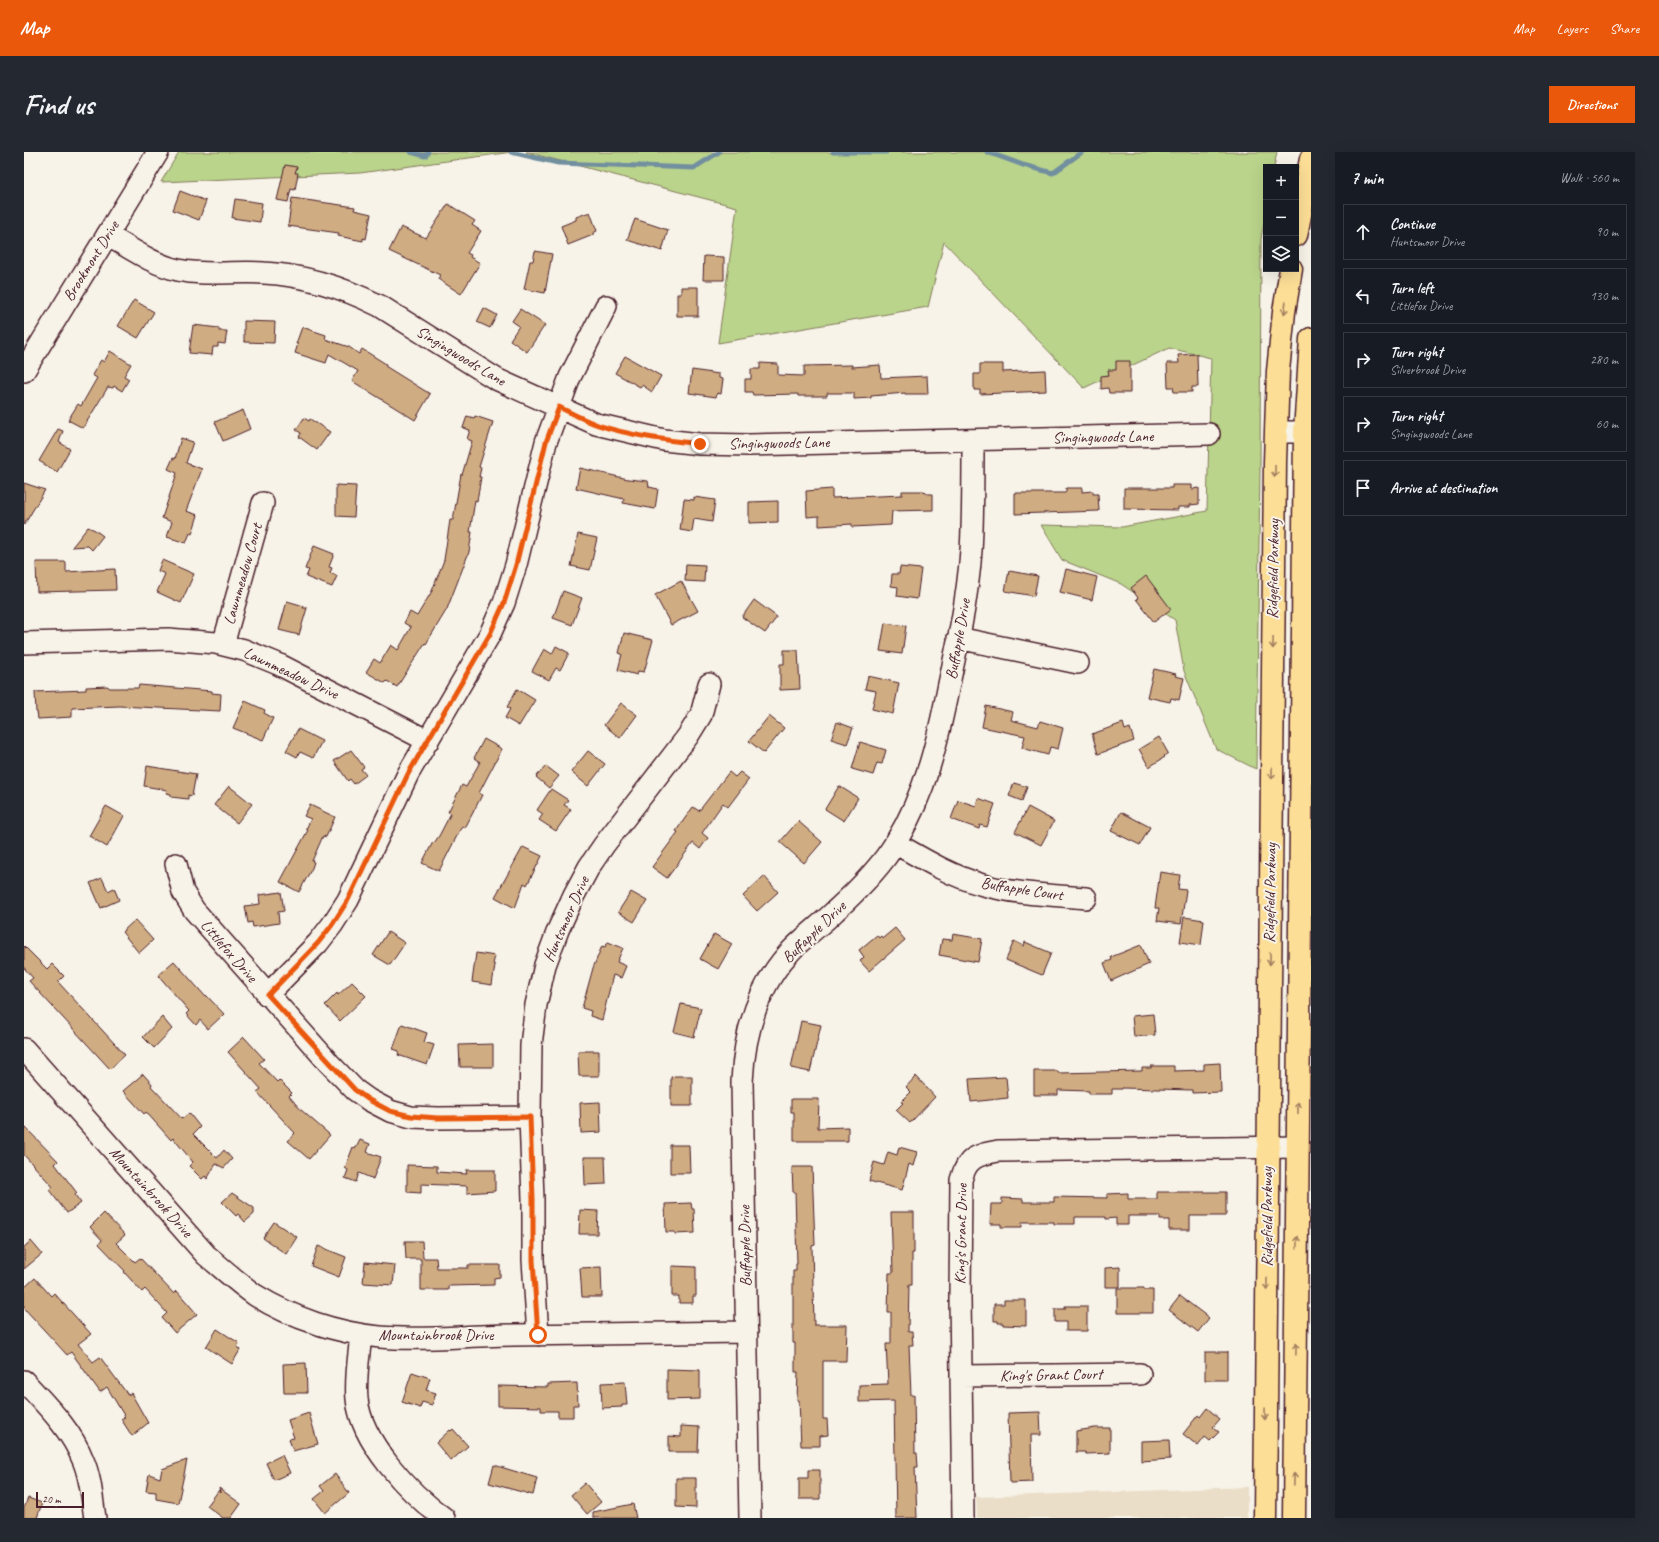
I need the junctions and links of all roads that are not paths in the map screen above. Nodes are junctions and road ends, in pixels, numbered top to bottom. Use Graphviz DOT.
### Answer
graph roads {
  1 [pos="158,152"];
  2 [pos="1311,160"];
  3 [pos="1299,220"];
  4 [pos="107,235"];
  5 [pos="1291,272"];
  6 [pos="606,306"];
  7 [pos="1311,339"];
  8 [pos="24,371"];
  9 [pos="559,407"];
  10 [pos="1276,432"];
  11 [pos="1308,432"];
  12 [pos="1209,434"];
  13 [pos="973,440"];
  14 [pos="263,503"];
  15 [pos="958,638"];
  16 [pos="24,643"];
  17 [pos="223,645"];
  18 [pos="1078,663"];
  19 [pos="708,684"];
  20 [pos="428,741"];
  21 [pos="895,843"];
  22 [pos="176,864"];
  23 [pos="1086,898"];
  24 [pos="268,995"];
  25 [pos="24,1049"];
  26 [pos="530,1117"];
  27 [pos="1268,1147"];
  28 [pos="1297,1147"];
  29 [pos="747,1332"];
  30 [pos="361,1335"];
  31 [pos="538,1335"];
  32 [pos="1140,1374"];
  33 [pos="961,1376"];
  34 [pos="24,1381"];
  35 [pos="95,1518"];
  36 [pos="444,1518"];
  37 [pos="750,1518"];
  38 [pos="963,1518"];
  39 [pos="1265,1518"];
  40 [pos="1294,1518"];
  1 -- 4 [label="street, Brookmont Drive"];
  2 -- 3 [label="main road"];
  4 -- 8 [label="street, Brookmont Drive"];
  4 -- 9 [label="street, Singingwoods Lane"];
  5 -- 10 [label="main road, Ridgefield Parkway, one-way"];
  6 -- 9 [label="street"];
  7 -- 11 [label="main road, Ridgefield Parkway"];
  9 -- 13 [label="street, Singingwoods Lane"];
  9 -- 20 [label="street"];
  10 -- 11 [label="street"];
  10 -- 27 [label="main road, Ridgefield Parkway, one-way"];
  28 -- 11 [label="main road, Ridgefield Parkway, one-way"];
  12 -- 13 [label="street, Singingwoods Lane"];
  13 -- 15 [label="street, Buffapple Drive"];
  14 -- 17 [label="street, Lawnmeadow Court"];
  15 -- 18 [label="street"];
  15 -- 21 [label="street, Buffapple Drive"];
  16 -- 17 [label="street, Lawnmeadow Drive"];
  17 -- 20 [label="street, Lawnmeadow Drive"];
  19 -- 26 [label="street, Huntsmoor Drive"];
  20 -- 24 [label="street"];
  21 -- 23 [label="street, Buffapple Court"];
  21 -- 29 [label="street, Buffapple Drive"];
  22 -- 24 [label="street, Littlefox Drive"];
  24 -- 26 [label="street, Littlefox Drive"];
  25 -- 30 [label="street, Mountainbrook Drive"];
  26 -- 31 [label="street, Huntsmoor Drive"];
  27 -- 28 [label="street, King's Grant Drive"];
  27 -- 33 [label="street, King's Grant Drive"];
  27 -- 39 [label="main road, Ridgefield Parkway, one-way"];
  40 -- 28 [label="main road, Ridgefield Parkway, one-way"];
  29 -- 31 [label="street, Mountainbrook Drive"];
  29 -- 37 [label="street, Buffapple Drive"];
  30 -- 31 [label="street, Mountainbrook Drive"];
  30 -- 36 [label="street"];
  32 -- 33 [label="street, King's Grant Court"];
  33 -- 38 [label="street, King's Grant Drive"];
  34 -- 35 [label="street"];
}
